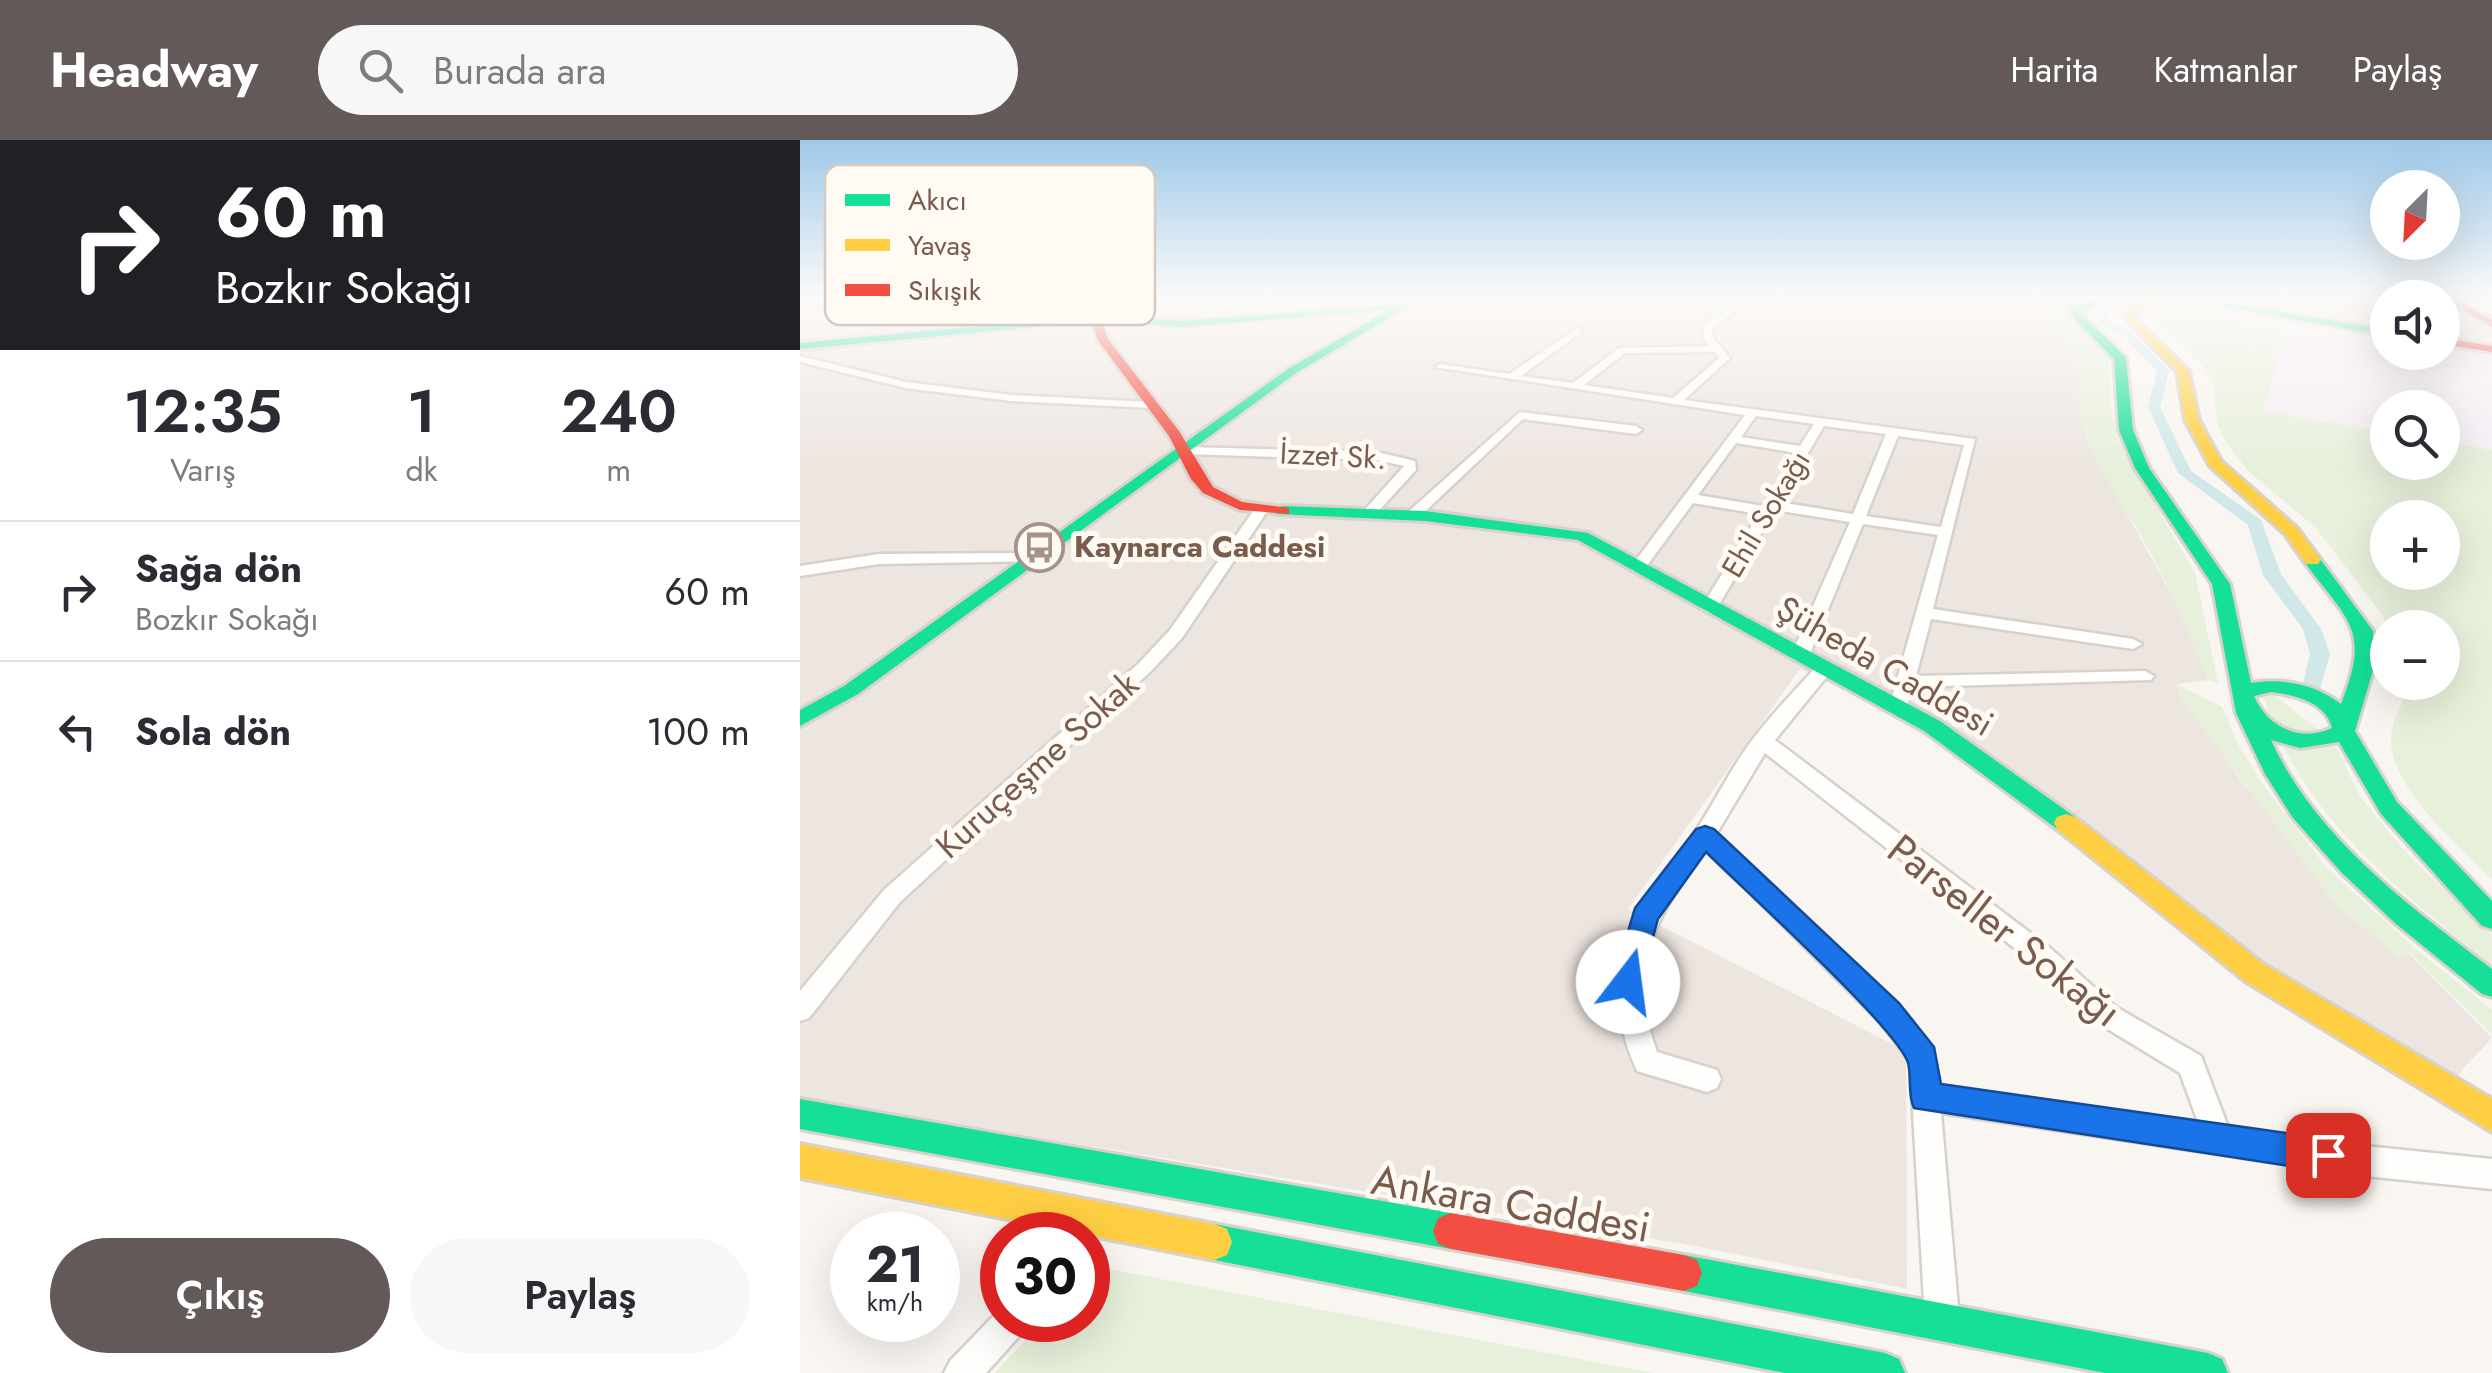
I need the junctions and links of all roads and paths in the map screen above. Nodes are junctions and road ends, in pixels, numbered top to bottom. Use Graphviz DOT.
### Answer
graph roads {
  1 [pos="1113,355"];
  2 [pos="1320,355"];
  3 [pos="1544,355"];
  4 [pos="1617,355"];
  5 [pos="1722,355"];
  6 [pos="2117,355"];
  7 [pos="2167,355"];
  8 [pos="800,359"];
  9 [pos="1440,367"];
  10 [pos="1512,377"];
  11 [pos="1575,387"];
  12 [pos="1675,402"];
  13 [pos="1158,410"];
  14 [pos="1753,412"];
  15 [pos="1232,418"];
  16 [pos="1822,420"];
  17 [pos="1636,430"];
  18 [pos="1894,430"];
  19 [pos="1733,440"];
  20 [pos="1804,450"];
  21 [pos="1186,451"];
  22 [pos="1689,498"];
  23 [pos="1769,508"];
  24 [pos="1262,510"];
  25 [pos="1368,514"];
  26 [pos="1412,516"];
  27 [pos="1858,519"];
  28 [pos="1947,532"];
  29 [pos="1034,558"];
  30 [pos="1638,568"];
  31 [pos="800,571"];
  32 [pos="1709,608"];
  33 [pos="1924,613"];
  34 [pos="2134,644"];
  35 [pos="1800,656"];
  36 [pos="1824,669"];
  37 [pos="2144,676"];
  38 [pos="1906,682"];
  39 [pos="2245,704"];
  40 [pos="1898,708"];
  41 [pos="800,719"];
  42 [pos="2344,728"];
  43 [pos="1762,740"];
  44 [pos="1705,835"];
  45 [pos="2492,918"];
  46 [pos="2492,986"];
  47 [pos="800,1010"];
  48 [pos="1707,1078"];
  49 [pos="1925,1097"];
  50 [pos="800,1114"];
  51 [pos="2492,1117"];
  52 [pos="2218,1138"];
  53 [pos="800,1161"];
  54 [pos="2492,1174"];
  55 [pos="1026,1212"];
  56 [pos="1110,1230"];
  57 [pos="1942,1320"];
  58 [pos="991,1342"];
  59 [pos="962,1373"];
  60 [pos="1885,1373"];
  61 [pos="2208,1373"];
  1 -- 13 [label="street, Şüheda Caddesi"];
  2 -- 15 [label="street"];
  3 -- 10 [label="street"];
  4 -- 11 [label="street"];
  5 -- 12 [label="street"];
  6 -- 39 [label="street"];
  7 -- 42 [label="street"];
  8 -- 13 [label="street"];
  9 -- 10 [label="street"];
  10 -- 11 [label="street"];
  11 -- 12 [label="street"];
  12 -- 14 [label="street"];
  13 -- 15 [label="street"];
  13 -- 21 [label="street, Şüheda Caddesi"];
  14 -- 16 [label="street"];
  14 -- 19 [label="street"];
  15 -- 21 [label="street"];
  16 -- 18 [label="street"];
  16 -- 20 [label="street, Ehil Sokağı"];
  17 -- 26 [label="street"];
  18 -- 27 [label="street"];
  18 -- 28 [label="street"];
  19 -- 20 [label="street"];
  19 -- 22 [label="street"];
  20 -- 23 [label="street, Ehil Sokağı"];
  21 -- 24 [label="street, Şüheda Caddesi"];
  21 -- 25 [label="street, İzzet Sk."];
  21 -- 29 [label="street"];
  22 -- 23 [label="street"];
  22 -- 30 [label="street"];
  23 -- 27 [label="street"];
  23 -- 32 [label="street, Ehil Sokağı"];
  24 -- 25 [label="street, Şüheda Caddesi"];
  24 -- 47 [label="street, Kuruçeşme Sokak"];
  25 -- 26 [label="street, Şüheda Caddesi"];
  26 -- 30 [label="street, Şüheda Caddesi"];
  27 -- 28 [label="street"];
  27 -- 35 [label="street"];
  28 -- 33 [label="street"];
  29 -- 31 [label="street"];
  29 -- 41 [label="street"];
  30 -- 32 [label="street, Şüheda Caddesi"];
  32 -- 35 [label="street, Şüheda Caddesi"];
  33 -- 34 [label="street"];
  33 -- 38 [label="street"];
  35 -- 36 [label="street, Şüheda Caddesi"];
  36 -- 40 [label="street, Şüheda Caddesi"];
  36 -- 43 [label="street"];
  37 -- 38 [label="street"];
  38 -- 40 [label="street"];
  39 -- 42 [label="street"];
  39 -- 42 [label="street"];
  39 -- 46 [label="street"];
  40 -- 51 [label="street, Şüheda Caddesi"];
  42 -- 45 [label="street"];
  43 -- 44 [label="street"];
  43 -- 52 [label="street, Parseller Sokağı"];
  44 -- 48 [label="street"];
  44 -- 49 [label="street"];
  49 -- 52 [label="street"];
  49 -- 57 [label="street"];
  50 -- 57 [label="street, Ankara Caddesi"];
  52 -- 54 [label="street"];
  53 -- 55 [label="street"];
  56 -- 60 [label="street"];
  57 -- 61 [label="street, Ankara Caddesi"];
  58 -- 59 [label="street"];
}
